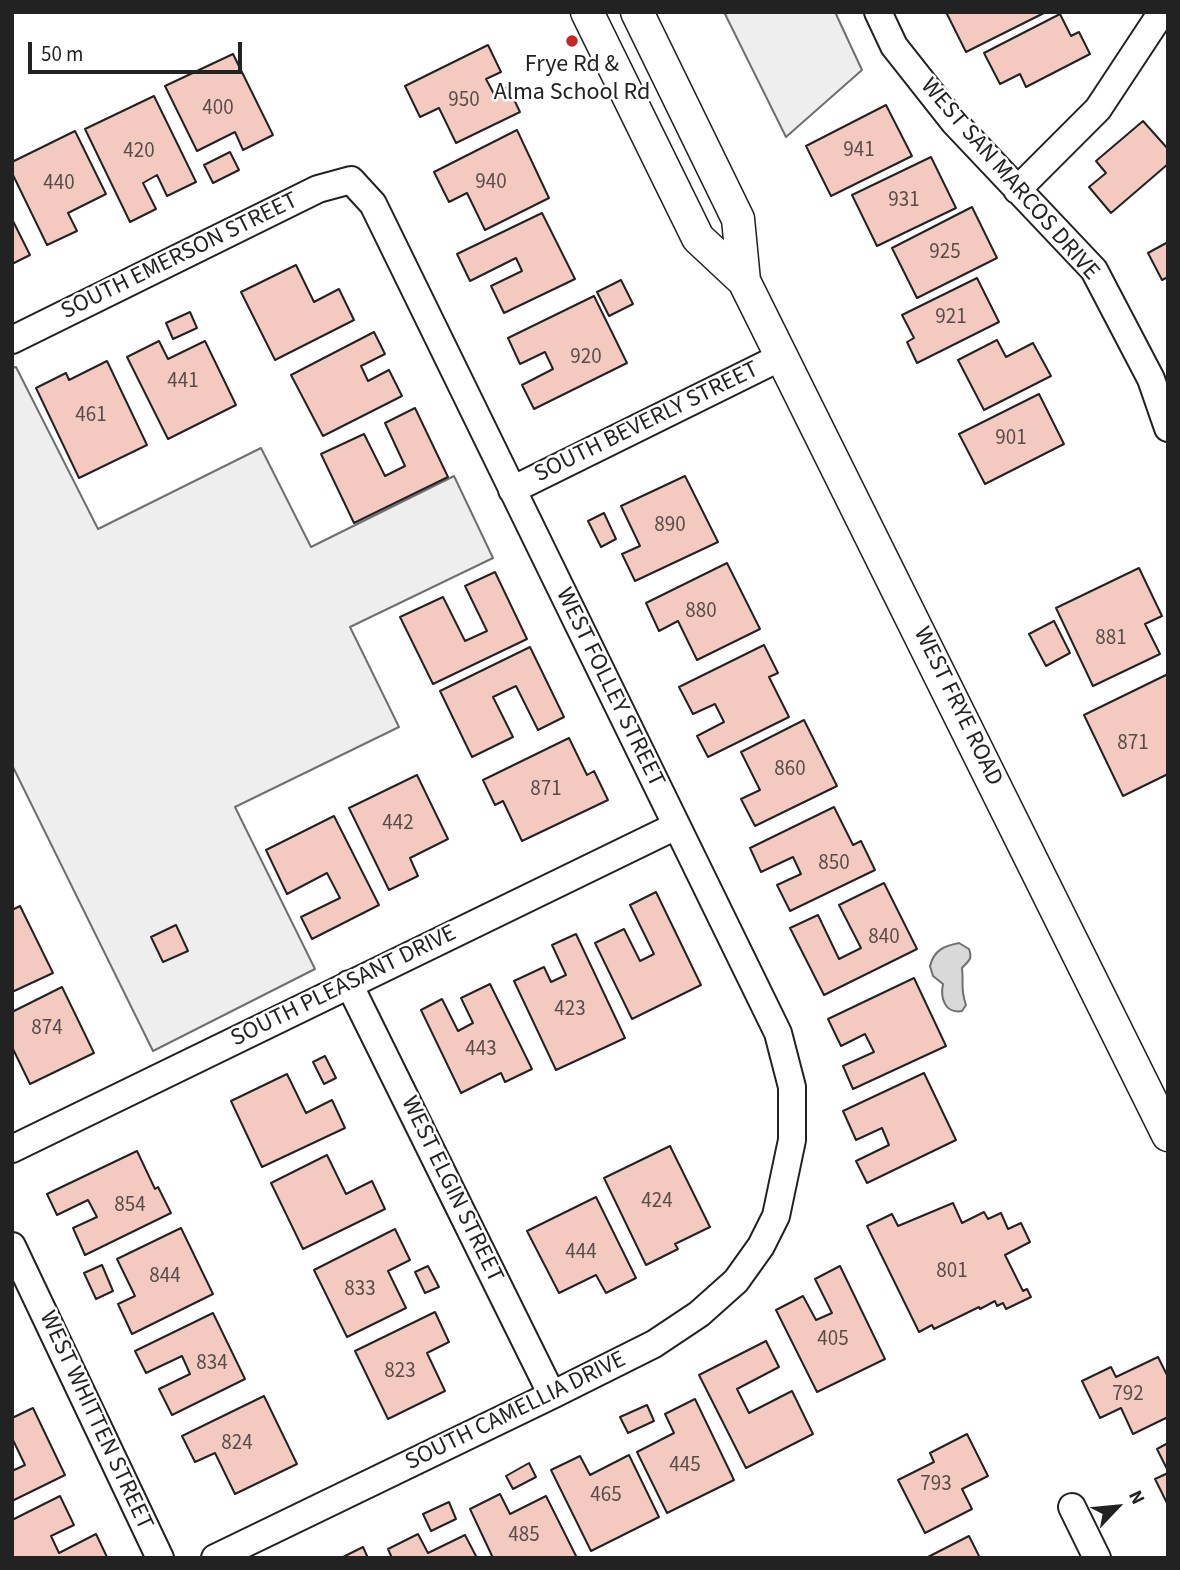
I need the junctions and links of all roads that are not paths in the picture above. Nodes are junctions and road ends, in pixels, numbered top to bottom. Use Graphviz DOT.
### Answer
graph roads {
  1 [pos="587,12"];
  2 [pos="637,12"];
  3 [pos="878,12"];
  4 [pos="1162,12"];
  5 [pos="351,180"];
  6 [pos="1017,190"];
  7 [pos="744,281"];
  8 [pos="12,340"];
  9 [pos="783,356"];
  10 [pos="1168,428"];
  11 [pos="512,490"];
  12 [pos="676,826"];
  13 [pos="349,984"];
  14 [pos="1168,1135"];
  15 [pos="12,1149"];
  16 [pos="776,1216"];
  17 [pos="12,1246"];
  18 [pos="552,1395"];
  19 [pos="1072,1507"];
  20 [pos="160,1558"];
  21 [pos="215,1558"];
  22 [pos="1097,1558"];
  1 -- 7 [label="street, WEST FRYE ROAD"];
  2 -- 7 [label="street, WEST FRYE ROAD"];
  3 -- 6 [label="street, WEST SAN MARCOS DRIVE"];
  4 -- 6 [label="street"];
  5 -- 8 [label="street, SOUTH EMERSON STREET"];
  5 -- 11 [label="street, WEST FOLLEY STREET"];
  6 -- 10 [label="street, WEST SAN MARCOS DRIVE"];
  7 -- 9 [label="street, WEST FRYE ROAD"];
  9 -- 11 [label="street, SOUTH BEVERLY STREET"];
  9 -- 14 [label="street, WEST FRYE ROAD"];
  11 -- 12 [label="street, WEST FOLLEY STREET"];
  12 -- 13 [label="street, SOUTH PLEASANT DRIVE"];
  12 -- 16 [label="street, WEST FOLLEY STREET"];
  13 -- 15 [label="street, SOUTH PLEASANT DRIVE"];
  13 -- 18 [label="street, WEST ELGIN STREET"];
  16 -- 18 [label="street, SOUTH CAMELLIA DRIVE"];
  17 -- 20 [label="street, WEST WHITTEN STREET"];
  18 -- 21 [label="street, SOUTH CAMELLIA DRIVE"];
  19 -- 22 [label="street"];
}
